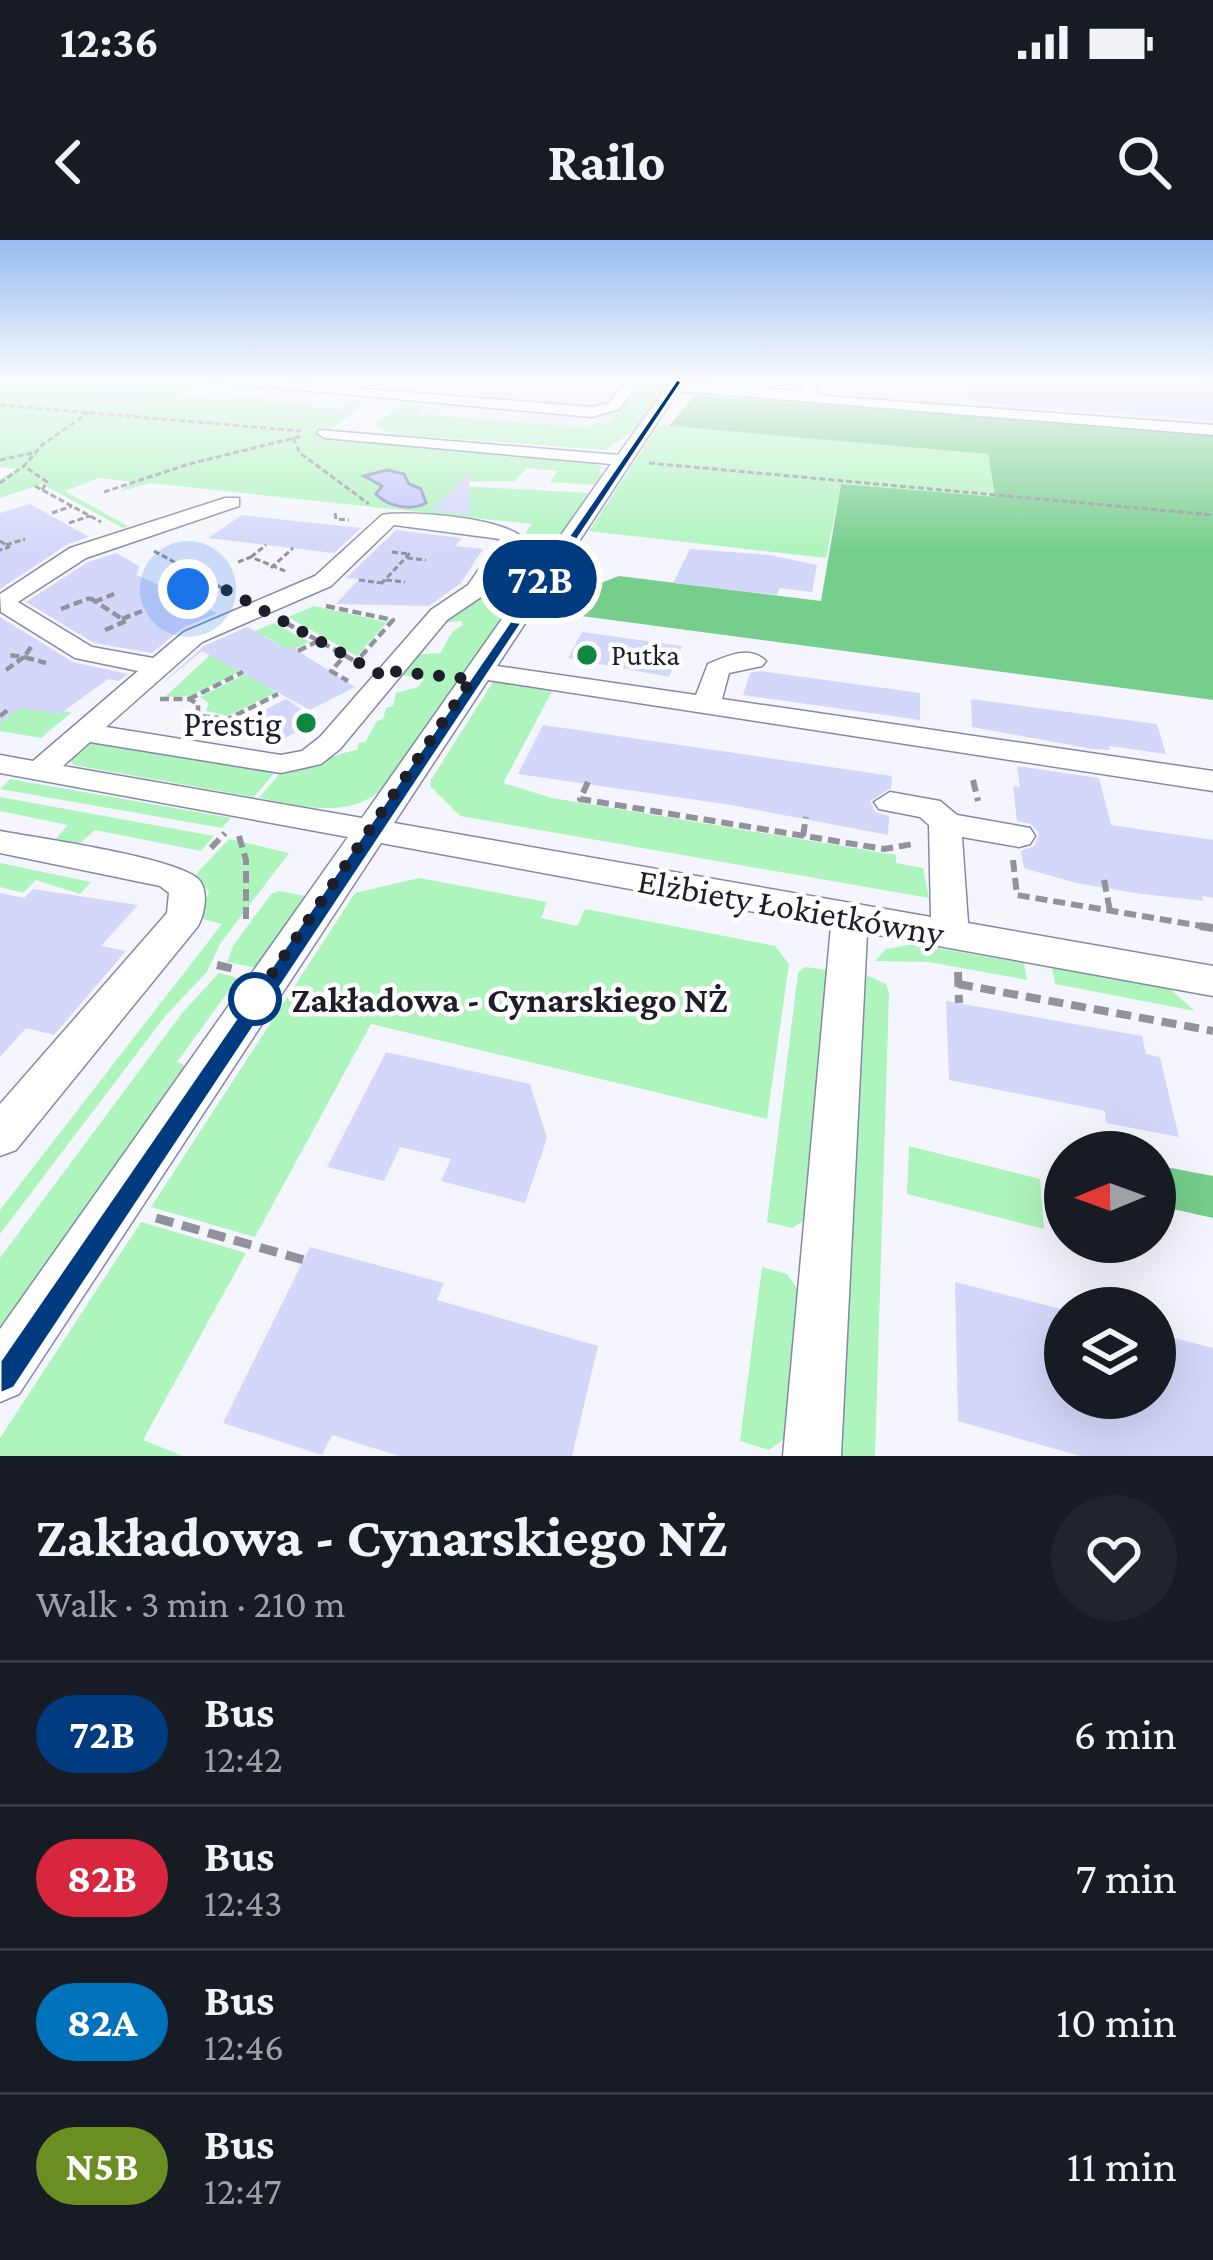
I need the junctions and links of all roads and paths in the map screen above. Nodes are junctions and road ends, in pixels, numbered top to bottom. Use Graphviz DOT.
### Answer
graph roads {
  1 [pos="293,438"];
  2 [pos="53,439"];
  3 [pos="290,439"];
  4 [pos="484,439"];
  5 [pos="636,439"];
  6 [pos="34,453"];
  7 [pos="621,460"];
  8 [pos="0,461"];
  9 [pos="24,466"];
  10 [pos="0,483"];
  11 [pos="104,492"];
  12 [pos="232,502"];
  13 [pos="72,506"];
  14 [pos="52,513"];
  15 [pos="1213,515"];
  16 [pos="90,516"];
  17 [pos="359,516"];
  18 [pos="69,523"];
  19 [pos="127,536"];
  20 [pos="25,539"];
  21 [pos="266,545"];
  22 [pos="5,546"];
  23 [pos="293,548"];
  24 [pos="251,557"];
  25 [pos="425,560"];
  26 [pos="271,568"];
  27 [pos="187,569"];
  28 [pos="166,577"];
  29 [pos="208,580"];
  30 [pos="405,582"];
  31 [pos="188,589"];
  32 [pos="114,594"];
  33 [pos="4,602"];
  34 [pos="313,603"];
  35 [pos="373,608"];
  36 [pos="261,609"];
  37 [pos="142,611"];
  38 [pos="296,611"];
  39 [pos="366,615"];
  40 [pos="318,641"];
  41 [pos="298,651"];
  42 [pos="9,655"];
  43 [pos="344,658"];
  44 [pos="753,661"];
  45 [pos="356,662"];
  46 [pos="326,667"];
  47 [pos="6,670"];
  48 [pos="477,671"];
  49 [pos="244,672"];
  50 [pos="165,676"];
  51 [pos="385,677"];
  52 [pos="354,684"];
  53 [pos="126,694"];
  54 [pos="278,694"];
  55 [pos="158,699"];
  56 [pos="189,699"];
  57 [pos="257,705"];
  58 [pos="706,706"];
  59 [pos="9,709"];
  60 [pos="265,710"];
  61 [pos="0,716"];
  62 [pos="224,721"];
  63 [pos="82,732"];
  64 [pos="194,750"];
  65 [pos="0,764"];
  66 [pos="39,771"];
  67 [pos="1213,781"];
  68 [pos="588,782"];
  69 [pos="890,802"];
  70 [pos="806,817"];
  71 [pos="370,831"];
  72 [pos="225,833"];
  73 [pos="946,835"];
  74 [pos="239,836"];
  75 [pos="803,836"];
  76 [pos="1019,836"];
  77 [pos="0,842"];
  78 [pos="212,848"];
  79 [pos="1104,880"];
  80 [pos="1110,910"];
  81 [pos="850,917"];
  82 [pos="246,920"];
  83 [pos="1213,928"];
  84 [pos="950,934"];
  85 [pos="217,965"];
  86 [pos="243,971"];
  87 [pos="958,972"];
  88 [pos="1213,981"];
  89 [pos="958,984"];
  90 [pos="959,1003"];
  91 [pos="1213,1031"];
  92 [pos="0,1136"];
  93 [pos="140,1214"];
  94 [pos="304,1260"];
  95 [pos="0,1375"];
  96 [pos="812,1456"];
  1 -- 17 [label="path"];
  2 -- 6 [label="path"];
  3 -- 11 [label="path"];
  4 -- 7 [label="street"];
  5 -- 7 [label="street"];
  6 -- 8 [label="path"];
  6 -- 9 [label="path"];
  7 -- 15 [label="path"];
  7 -- 48 [label="street"];
  8 -- 9 [label="path"];
  9 -- 10 [label="path"];
  9 -- 13 [label="path"];
  12 -- 19 [label="street"];
  13 -- 14 [label="path"];
  13 -- 16 [label="path"];
  16 -- 18 [label="path"];
  16 -- 19 [label="path"];
  19 -- 27 [label="path"];
  19 -- 33 [label="street"];
  20 -- 22 [label="path"];
  21 -- 24 [label="path"];
  23 -- 26 [label="path"];
  25 -- 30 [label="path"];
  27 -- 28 [label="path"];
  27 -- 29 [label="path"];
  29 -- 31 [label="path"];
  29 -- 36 [label="path"];
  32 -- 37 [label="path"];
  33 -- 50 [label="street"];
  34 -- 39 [label="path"];
  35 -- 39 [label="path"];
  36 -- 50 [label="street"];
  36 -- 51 [label="street"];
  38 -- 40 [label="path"];
  39 -- 45 [label="path"];
  40 -- 41 [label="path"];
  40 -- 43 [label="path"];
  42 -- 47 [label="path"];
  43 -- 45 [label="path"];
  43 -- 46 [label="path"];
  43 -- 52 [label="path"];
  44 -- 58 [label="street"];
  45 -- 51 [label="path"];
  48 -- 58 [label="street"];
  48 -- 71 [label="street"];
  49 -- 56 [label="path"];
  50 -- 53 [label="street"];
  50 -- 55 [label="path"];
  51 -- 64 [label="street"];
  53 -- 55 [label="path"];
  53 -- 63 [label="street"];
  54 -- 57 [label="path"];
  55 -- 56 [label="path"];
  56 -- 62 [label="path"];
  57 -- 60 [label="path"];
  57 -- 62 [label="path"];
  58 -- 67 [label="street"];
  59 -- 61 [label="path"];
  62 -- 64 [label="path"];
  63 -- 64 [label="street"];
  63 -- 66 [label="street"];
  65 -- 66 [label="street, Elżbiety Łokietkówny"];
  66 -- 71 [label="street, Elżbiety Łokietkówny"];
  68 -- 75 [label="path"];
  69 -- 73 [label="street"];
  70 -- 75 [label="path"];
  71 -- 81 [label="street, Elżbiety Łokietkówny"];
  71 -- 95 [label="street"];
  72 -- 78 [label="path"];
  73 -- 75 [label="path"];
  73 -- 76 [label="street"];
  73 -- 80 [label="path"];
  73 -- 84 [label="street"];
  74 -- 82 [label="path"];
  77 -- 92 [label="street"];
  79 -- 80 [label="path"];
  80 -- 83 [label="path"];
  81 -- 84 [label="street, Elżbiety Łokietkówny"];
  81 -- 96 [label="street"];
  84 -- 88 [label="street, Elżbiety Łokietkówny"];
  85 -- 86 [label="path"];
  87 -- 89 [label="path"];
  89 -- 90 [label="path"];
  89 -- 91 [label="path"];
  93 -- 94 [label="path"];
}
